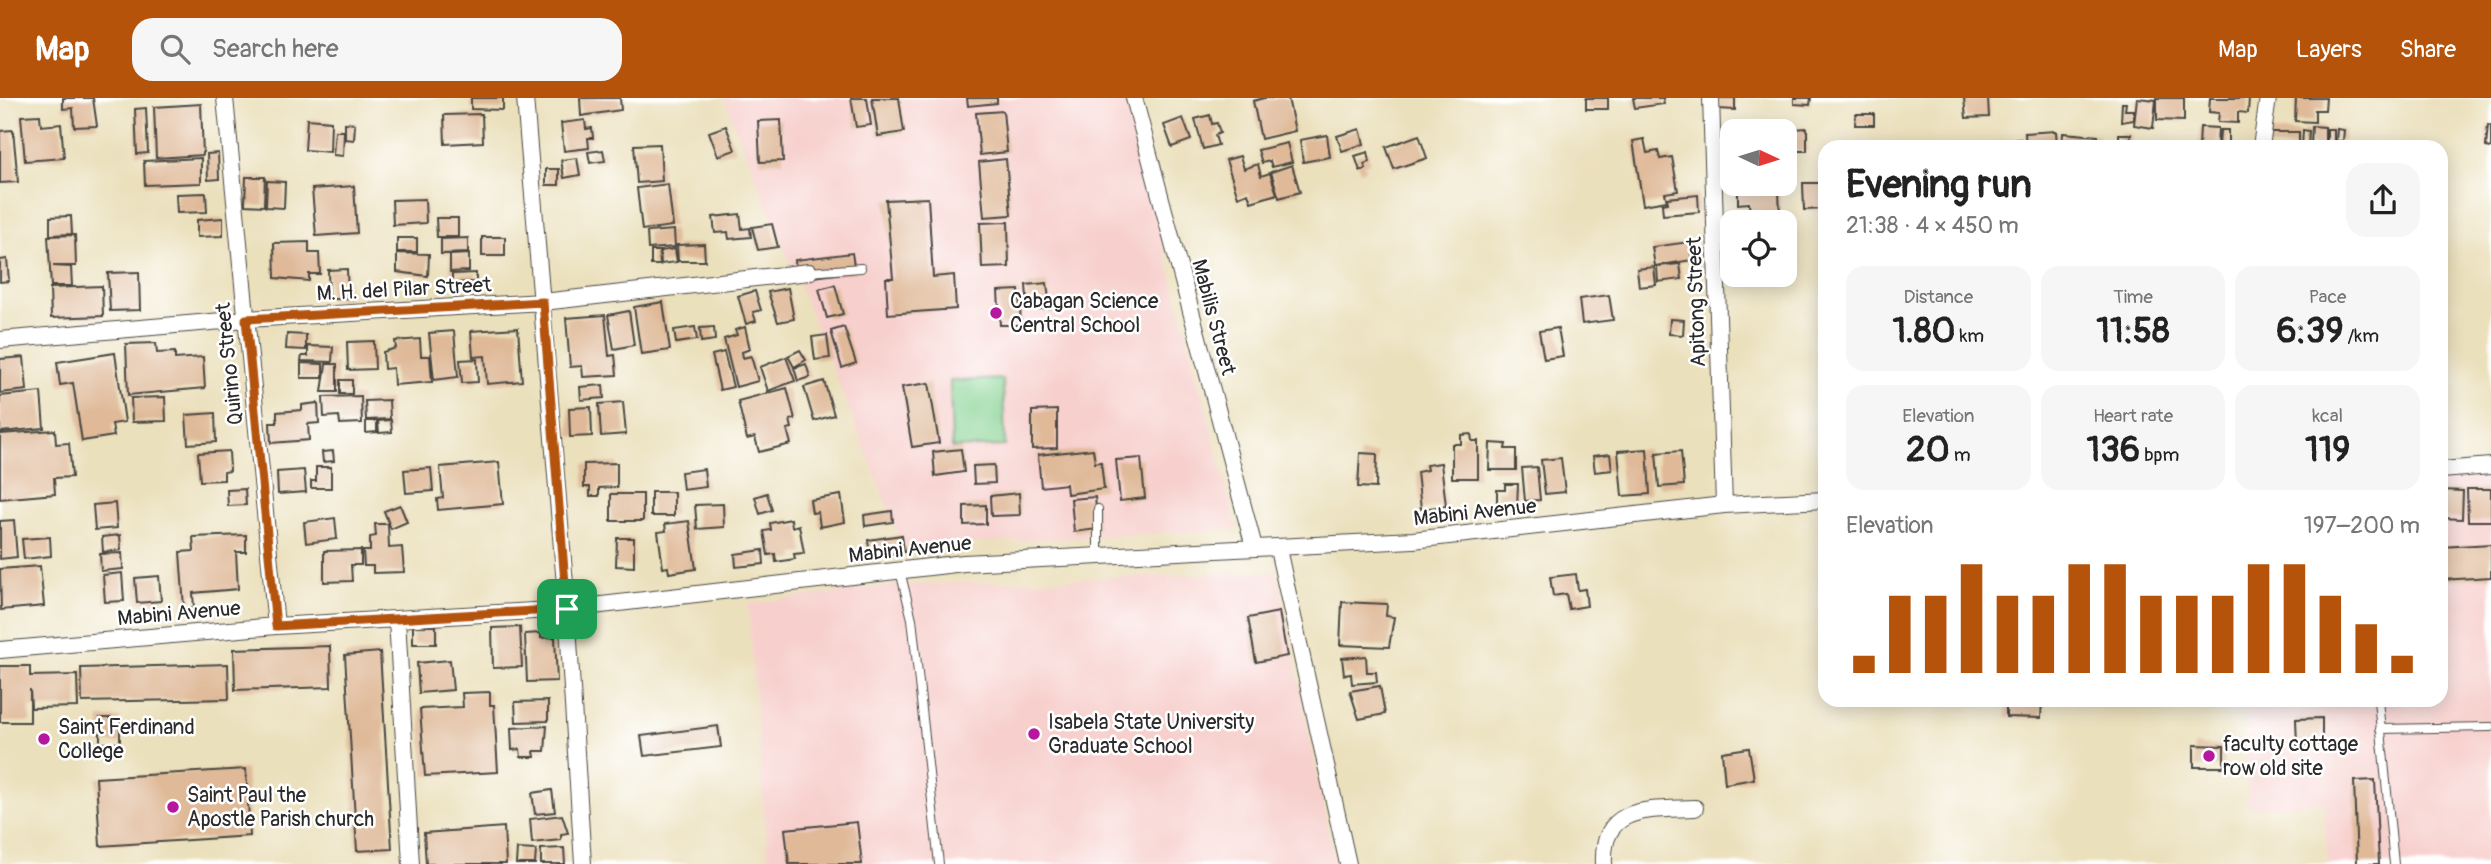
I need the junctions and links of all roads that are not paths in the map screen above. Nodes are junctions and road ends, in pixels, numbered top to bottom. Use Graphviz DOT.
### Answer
graph roads {
  1 [pos="225,98"];
  2 [pos="525,98"];
  3 [pos="1134,98"];
  4 [pos="1711,98"];
  5 [pos="2268,98"];
  6 [pos="2262,140"];
  7 [pos="861,268"];
  8 [pos="809,272"];
  9 [pos="543,302"];
  10 [pos="246,319"];
  11 [pos="0,340"];
  12 [pos="2491,466"];
  13 [pos="2448,469"];
  14 [pos="1818,500"];
  15 [pos="1724,505"];
  16 [pos="1098,509"];
  17 [pos="1254,547"];
  18 [pos="1278,549"];
  19 [pos="1098,554"];
  20 [pos="900,571"];
  21 [pos="567,609"];
  22 [pos="397,619"];
  23 [pos="276,626"];
  24 [pos="0,650"];
  25 [pos="2378,707"];
  26 [pos="2491,727"];
  27 [pos="2380,729"];
  28 [pos="1695,808"];
  29 [pos="411,864"];
  30 [pos="583,864"];
  31 [pos="939,864"];
  32 [pos="1348,864"];
  33 [pos="1605,864"];
  34 [pos="2394,864"];
  1 -- 10 [label="street, Quirino Street"];
  2 -- 9 [label="street"];
  3 -- 17 [label="street, Mabilis Street"];
  4 -- 15 [label="street, Apitong Street"];
  5 -- 6 [label="street"];
  7 -- 8 [label="lane"];
  8 -- 9 [label="street, M. H. del Pilar Street"];
  9 -- 10 [label="street, M. H. del Pilar Street"];
  9 -- 21 [label="street"];
  10 -- 11 [label="street, M. H. del Pilar Street"];
  10 -- 23 [label="street, Quirino Street"];
  12 -- 13 [label="street"];
  14 -- 15 [label="street, Mabini Avenue"];
  15 -- 18 [label="street, Mabini Avenue"];
  16 -- 19 [label="lane"];
  17 -- 18 [label="street, Mabini Avenue"];
  17 -- 19 [label="street, Mabini Avenue"];
  18 -- 32 [label="street"];
  19 -- 20 [label="street, Mabini Avenue"];
  20 -- 21 [label="street, Mabini Avenue"];
  20 -- 31 [label="lane"];
  21 -- 22 [label="street, Mabini Avenue"];
  21 -- 30 [label="street"];
  22 -- 23 [label="street, Mabini Avenue"];
  22 -- 29 [label="street"];
  23 -- 24 [label="street, Mabini Avenue"];
  25 -- 27 [label="lane"];
  26 -- 27 [label="lane"];
  27 -- 34 [label="lane"];
  28 -- 33 [label="street"];
}
